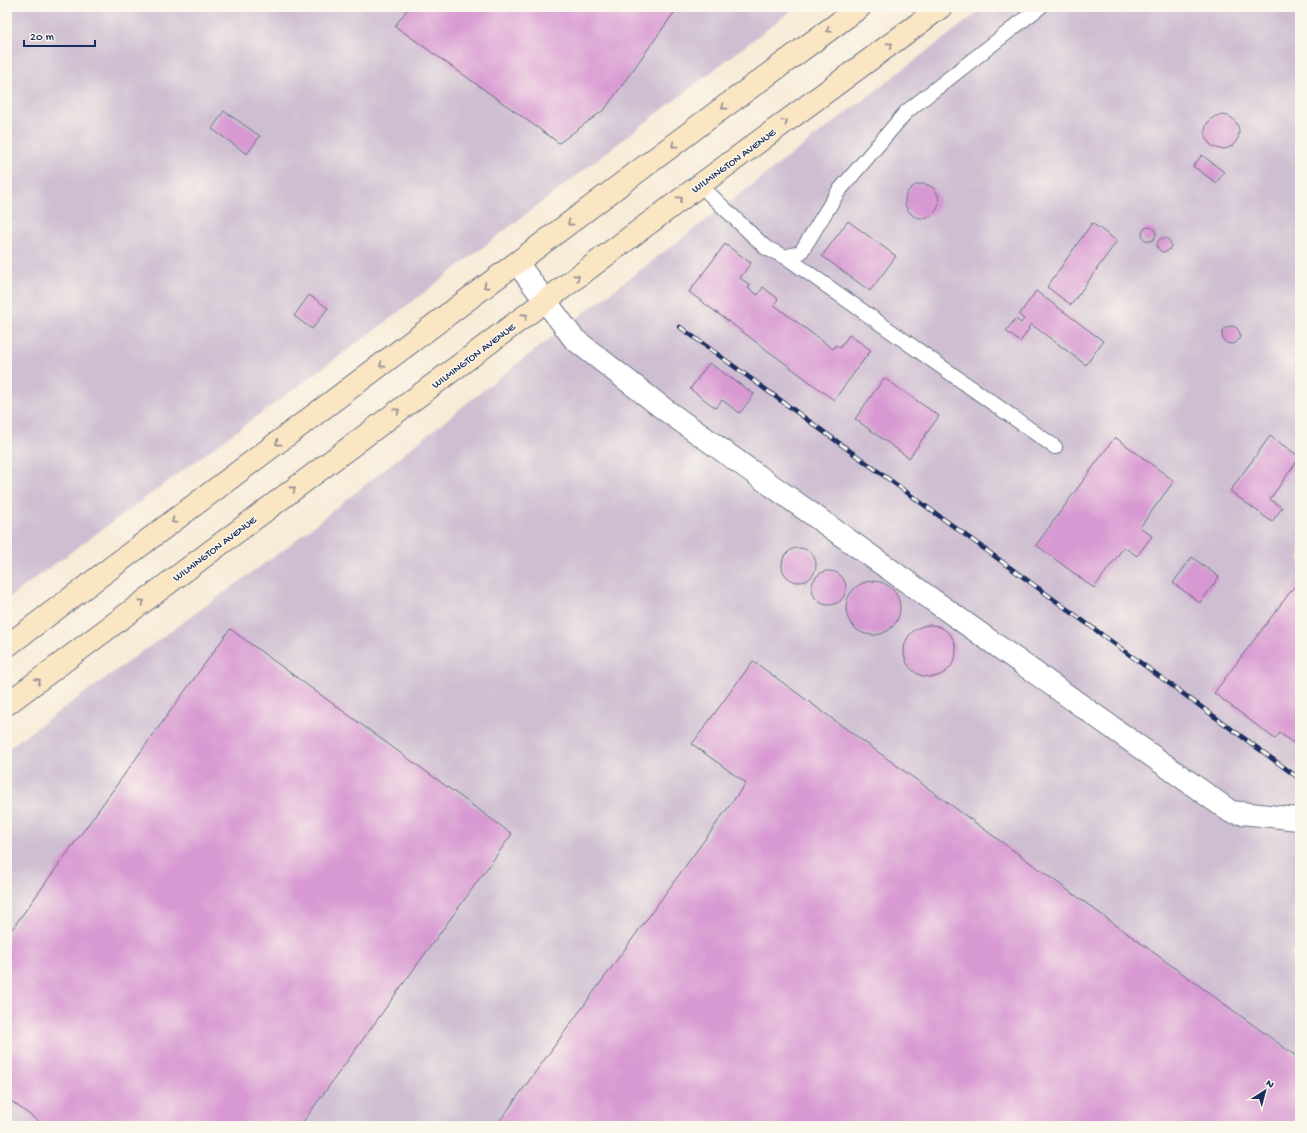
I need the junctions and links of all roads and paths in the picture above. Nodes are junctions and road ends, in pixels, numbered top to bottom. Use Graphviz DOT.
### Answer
graph roads {
  1 [pos="860,7"];
  2 [pos="942,7"];
  3 [pos="1040,7"];
  4 [pos="700,185"];
  5 [pos="786,257"];
  6 [pos="517,263"];
  7 [pos="545,301"];
  8 [pos="1055,447"];
  9 [pos="7,646"];
  10 [pos="7,704"];
  11 [pos="1300,817"];
  1 -- 6 [label="main road, one-way"];
  4 -- 2 [label="main road, WILMINGTON AVENUE, one-way"];
  3 -- 5 [label="lane"];
  4 -- 5 [label="lane"];
  7 -- 4 [label="main road, WILMINGTON AVENUE, one-way"];
  5 -- 8 [label="lane"];
  6 -- 7 [label="street"];
  6 -- 9 [label="main road, one-way"];
  10 -- 7 [label="main road, WILMINGTON AVENUE, one-way"];
  7 -- 11 [label="street"];
}
